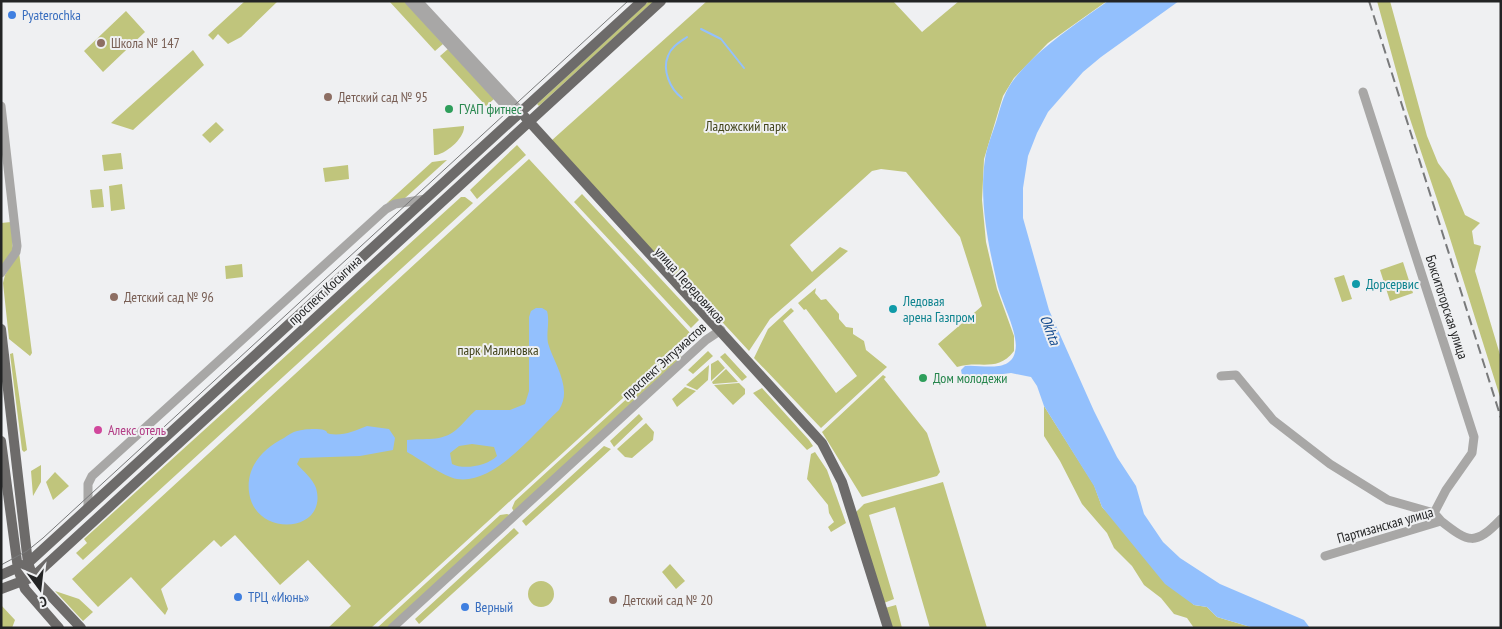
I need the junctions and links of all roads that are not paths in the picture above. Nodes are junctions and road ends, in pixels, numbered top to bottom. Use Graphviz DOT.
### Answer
graph roads {
  1 [pos="409,1"];
  2 [pos="418,1"];
  3 [pos="642,1"];
  4 [pos="661,1"];
  5 [pos="1363,92"];
  6 [pos="1,106"];
  7 [pos="518,115"];
  8 [pos="2,121"];
  9 [pos="527,124"];
  10 [pos="426,199"];
  11 [pos="1,273"];
  12 [pos="1,329"];
  13 [pos="718,333"];
  14 [pos="1221,376"];
  15 [pos="1,441"];
  16 [pos="88,506"];
  17 [pos="1434,513"];
  18 [pos="1501,519"];
  19 [pos="1441,521"];
  20 [pos="1325,556"];
  21 [pos="28,562"];
  22 [pos="18,569"];
  23 [pos="1,576"];
  24 [pos="33,576"];
  25 [pos="22,581"];
  26 [pos="1,589"];
  27 [pos="59,628"];
  28 [pos="80,628"];
  29 [pos="392,628"];
  30 [pos="400,628"];
  31 [pos="882,628"];
  32 [pos="888,628"];
  1 -- 7 [label="street, улица Передовиков"];
  2 -- 7 [label="street, улица Передовиков"];
  3 -- 7 [label="main road, проспект Косыгина"];
  4 -- 9 [label="main road, проспект Косыгина"];
  5 -- 17 [label="street, Бокситогорская улица"];
  6 -- 8 [label="street"];
  7 -- 9 [label="main road, улица Передовиков"];
  7 -- 10 [label="main road, проспект Косыгина"];
  8 -- 11 [label="street"];
  9 -- 13 [label="main road, улица Передовиков"];
  9 -- 24 [label="main road, проспект Косыгина"];
  10 -- 16 [label="main road, проспект Косыгина"];
  10 -- 16 [label="street"];
  12 -- 21 [label="main road"];
  13 -- 29 [label="street, проспект Энтузиастов"];
  13 -- 30 [label="street, проспект Энтузиастов"];
  13 -- 31 [label="main road, улица Передовиков"];
  13 -- 32 [label="main road, улица Передовиков"];
  14 -- 17 [label="street"];
  15 -- 22 [label="main road"];
  16 -- 21 [label="main road, проспект Косыгина"];
  17 -- 19 [label="street"];
  18 -- 19 [label="street, Партизанская улица"];
  19 -- 20 [label="street, Партизанская улица"];
  21 -- 22 [label="main road, проспект Косыгина"];
  21 -- 24 [label="main road"];
  22 -- 23 [label="main road, проспект Косыгина"];
  22 -- 25 [label="main road"];
  24 -- 25 [label="main road, проспект Косыгина"];
  24 -- 28 [label="main road"];
  25 -- 26 [label="main road, проспект Косыгина"];
  25 -- 27 [label="main road"];
}
